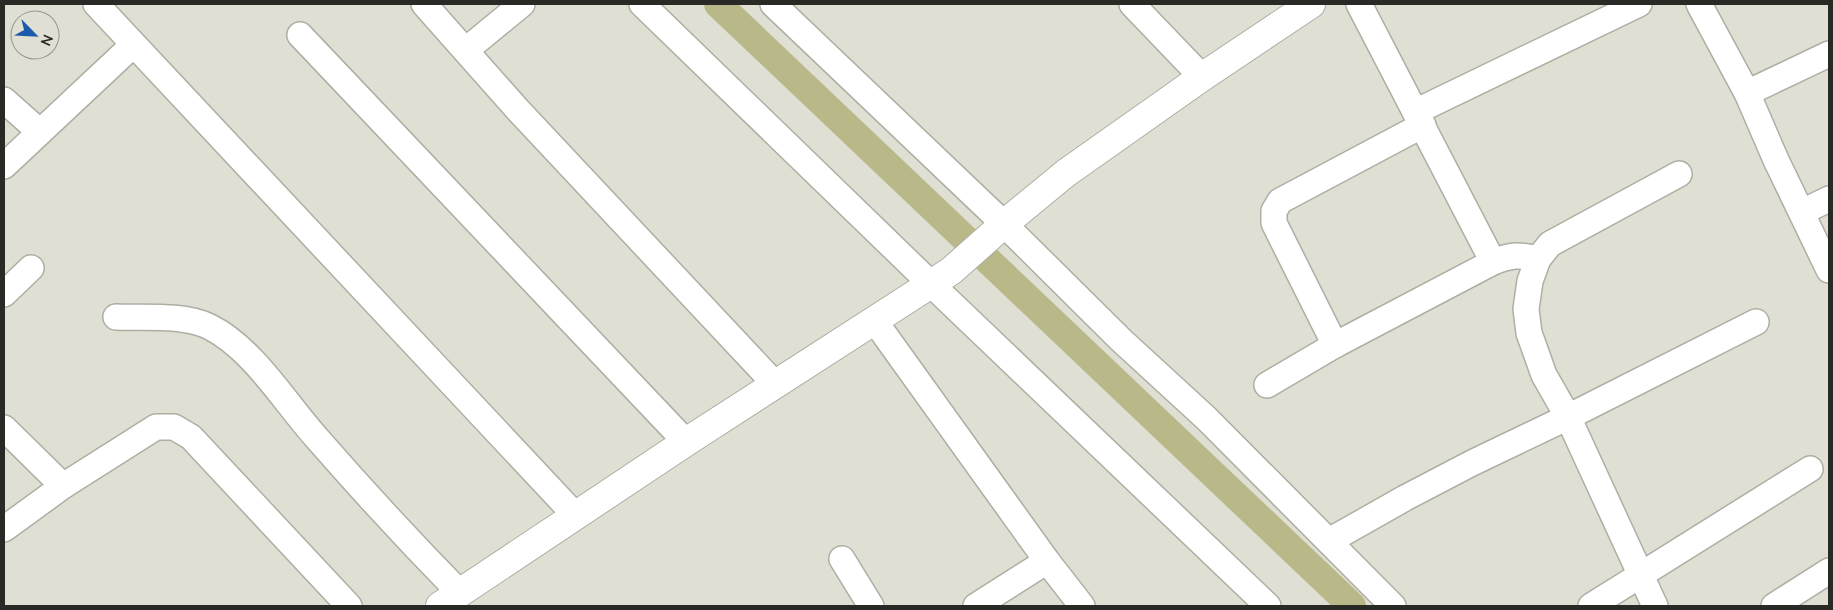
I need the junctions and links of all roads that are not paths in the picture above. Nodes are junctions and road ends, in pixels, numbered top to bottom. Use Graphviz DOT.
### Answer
graph roads {
  1 [pos="96,4"];
  2 [pos="424,4"];
  3 [pos="522,4"];
  4 [pos="642,4"];
  5 [pos="774,4"];
  6 [pos="1132,4"];
  7 [pos="1311,4"];
  8 [pos="1360,4"];
  9 [pos="1639,4"];
  10 [pos="1699,4"];
  11 [pos="300,35"];
  12 [pos="134,45"];
  13 [pos="466,50"];
  14 [pos="1829,54"];
  15 [pos="1202,77"];
  16 [pos="1747,93"];
  17 [pos="4,100"];
  18 [pos="1419,119"];
  19 [pos="40,132"];
  20 [pos="4,166"];
  21 [pos="1679,174"];
  22 [pos="1829,199"];
  23 [pos="1802,212"];
  24 [pos="997,230"];
  25 [pos="1538,259"];
  26 [pos="1492,262"];
  27 [pos="31,268"];
  28 [pos="1829,270"];
  29 [pos="941,278"];
  30 [pos="4,294"];
  31 [pos="116,317"];
  32 [pos="874,320"];
  33 [pos="1756,322"];
  34 [pos="1335,345"];
  35 [pos="775,384"];
  36 [pos="1267,385"];
  37 [pos="1568,418"];
  38 [pos="4,428"];
  39 [pos="686,442"];
  40 [pos="1810,469"];
  41 [pos="63,486"];
  42 [pos="576,516"];
  43 [pos="4,529"];
  44 [pos="1329,541"];
  45 [pos="842,559"];
  46 [pos="1047,561"];
  47 [pos="1829,571"];
  48 [pos="1640,576"];
  49 [pos="450,600"];
  50 [pos="349,606"];
  51 [pos="871,606"];
  52 [pos="976,606"];
  53 [pos="1082,606"];
  54 [pos="1268,606"];
  55 [pos="1393,606"];
  56 [pos="1591,606"];
  57 [pos="1655,606"];
  58 [pos="1774,606"];
  1 -- 12 [label="street"];
  2 -- 13 [label="street"];
  3 -- 13 [label="street"];
  4 -- 29 [label="street"];
  5 -- 24 [label="street"];
  6 -- 15 [label="street"];
  7 -- 15 [label="street"];
  8 -- 18 [label="street"];
  9 -- 18 [label="street"];
  10 -- 16 [label="street"];
  11 -- 39 [label="street"];
  12 -- 19 [label="street"];
  12 -- 42 [label="street"];
  13 -- 35 [label="street"];
  14 -- 16 [label="street"];
  15 -- 24 [label="street"];
  16 -- 23 [label="street"];
  17 -- 19 [label="street"];
  18 -- 26 [label="street"];
  18 -- 34 [label="street"];
  19 -- 20 [label="street"];
  21 -- 25 [label="street"];
  22 -- 23 [label="street"];
  23 -- 28 [label="street"];
  24 -- 29 [label="street"];
  24 -- 44 [label="street"];
  25 -- 26 [label="street"];
  25 -- 37 [label="street"];
  26 -- 34 [label="street"];
  27 -- 30 [label="street"];
  29 -- 32 [label="street"];
  29 -- 54 [label="street"];
  31 -- 49 [label="street"];
  32 -- 35 [label="street"];
  32 -- 46 [label="street"];
  33 -- 37 [label="street"];
  34 -- 36 [label="street"];
  35 -- 39 [label="street"];
  37 -- 44 [label="street"];
  37 -- 48 [label="street"];
  38 -- 41 [label="street"];
  39 -- 42 [label="street"];
  40 -- 48 [label="street"];
  41 -- 43 [label="street"];
  41 -- 50 [label="street"];
  42 -- 49 [label="street"];
  44 -- 55 [label="street"];
  45 -- 51 [label="street"];
  46 -- 52 [label="street"];
  46 -- 53 [label="street"];
  47 -- 58 [label="street"];
  48 -- 56 [label="street"];
  48 -- 57 [label="street"];
}
